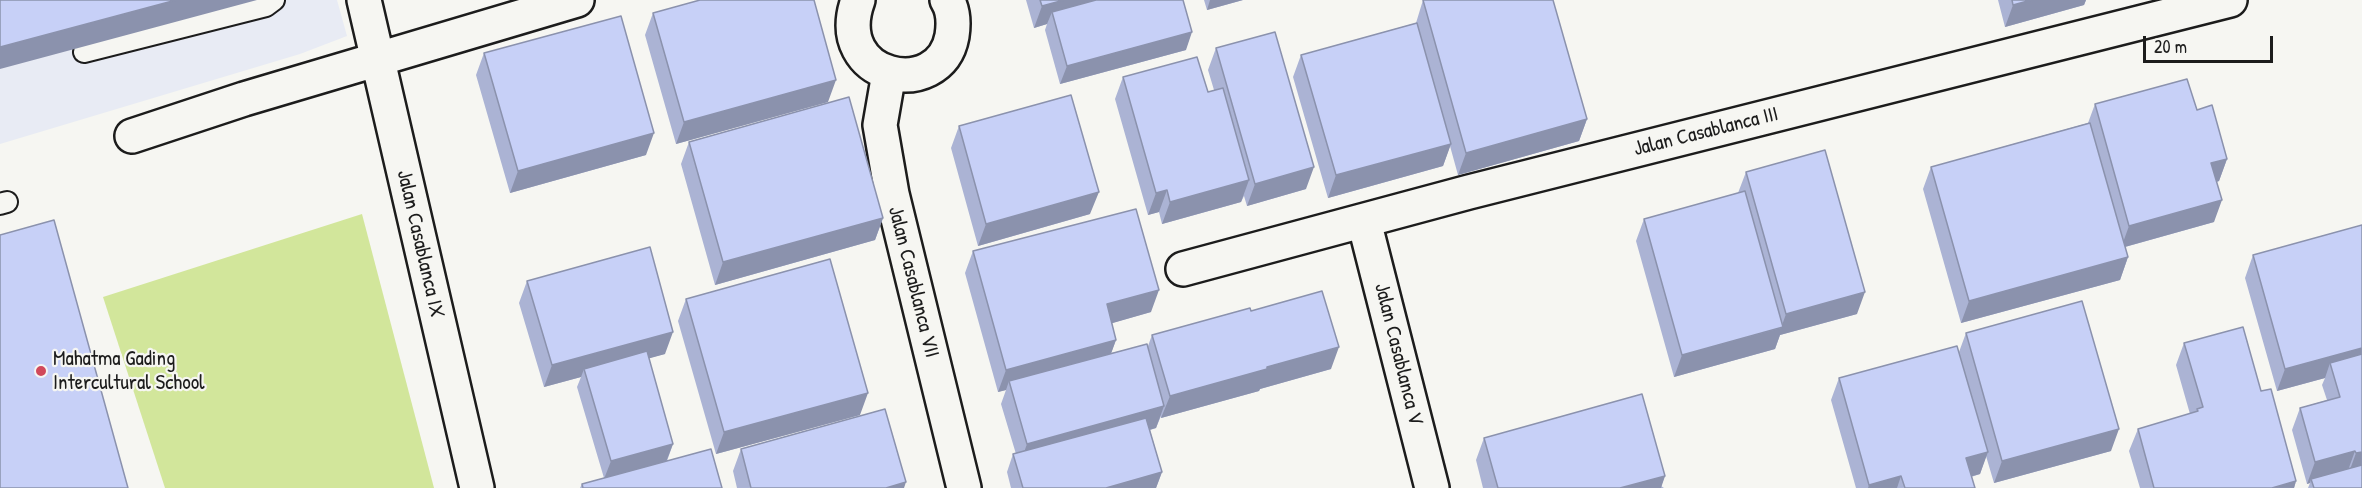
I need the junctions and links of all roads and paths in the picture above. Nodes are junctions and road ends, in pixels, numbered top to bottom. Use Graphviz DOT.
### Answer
graph roads {
  1 [pos="274,0"];
  2 [pos="364,0"];
  3 [pos="577,0"];
  4 [pos="858,0"];
  5 [pos="947,0"];
  6 [pos="2230,0"];
  7 [pos="84,52"];
  8 [pos="377,58"];
  9 [pos="890,74"];
  10 [pos="132,136"];
  11 [pos="1364,221"];
  12 [pos="1183,269"];
  13 [pos="477,488"];
  14 [pos="964,488"];
  15 [pos="1432,488"];
  1 -- 7 [label="lane"];
  2 -- 8 [label="street, Jalan Casablanca IX"];
  3 -- 8 [label="street"];
  4 -- 9 [label="street"];
  5 -- 9 [label="street"];
  6 -- 11 [label="street, Jalan Casablanca III"];
  8 -- 10 [label="street"];
  8 -- 13 [label="street, Jalan Casablanca IX"];
  9 -- 14 [label="street, Jalan Casablanca VII"];
  11 -- 12 [label="street, Jalan Casablanca III"];
  11 -- 15 [label="street, Jalan Casablanca V"];
}
